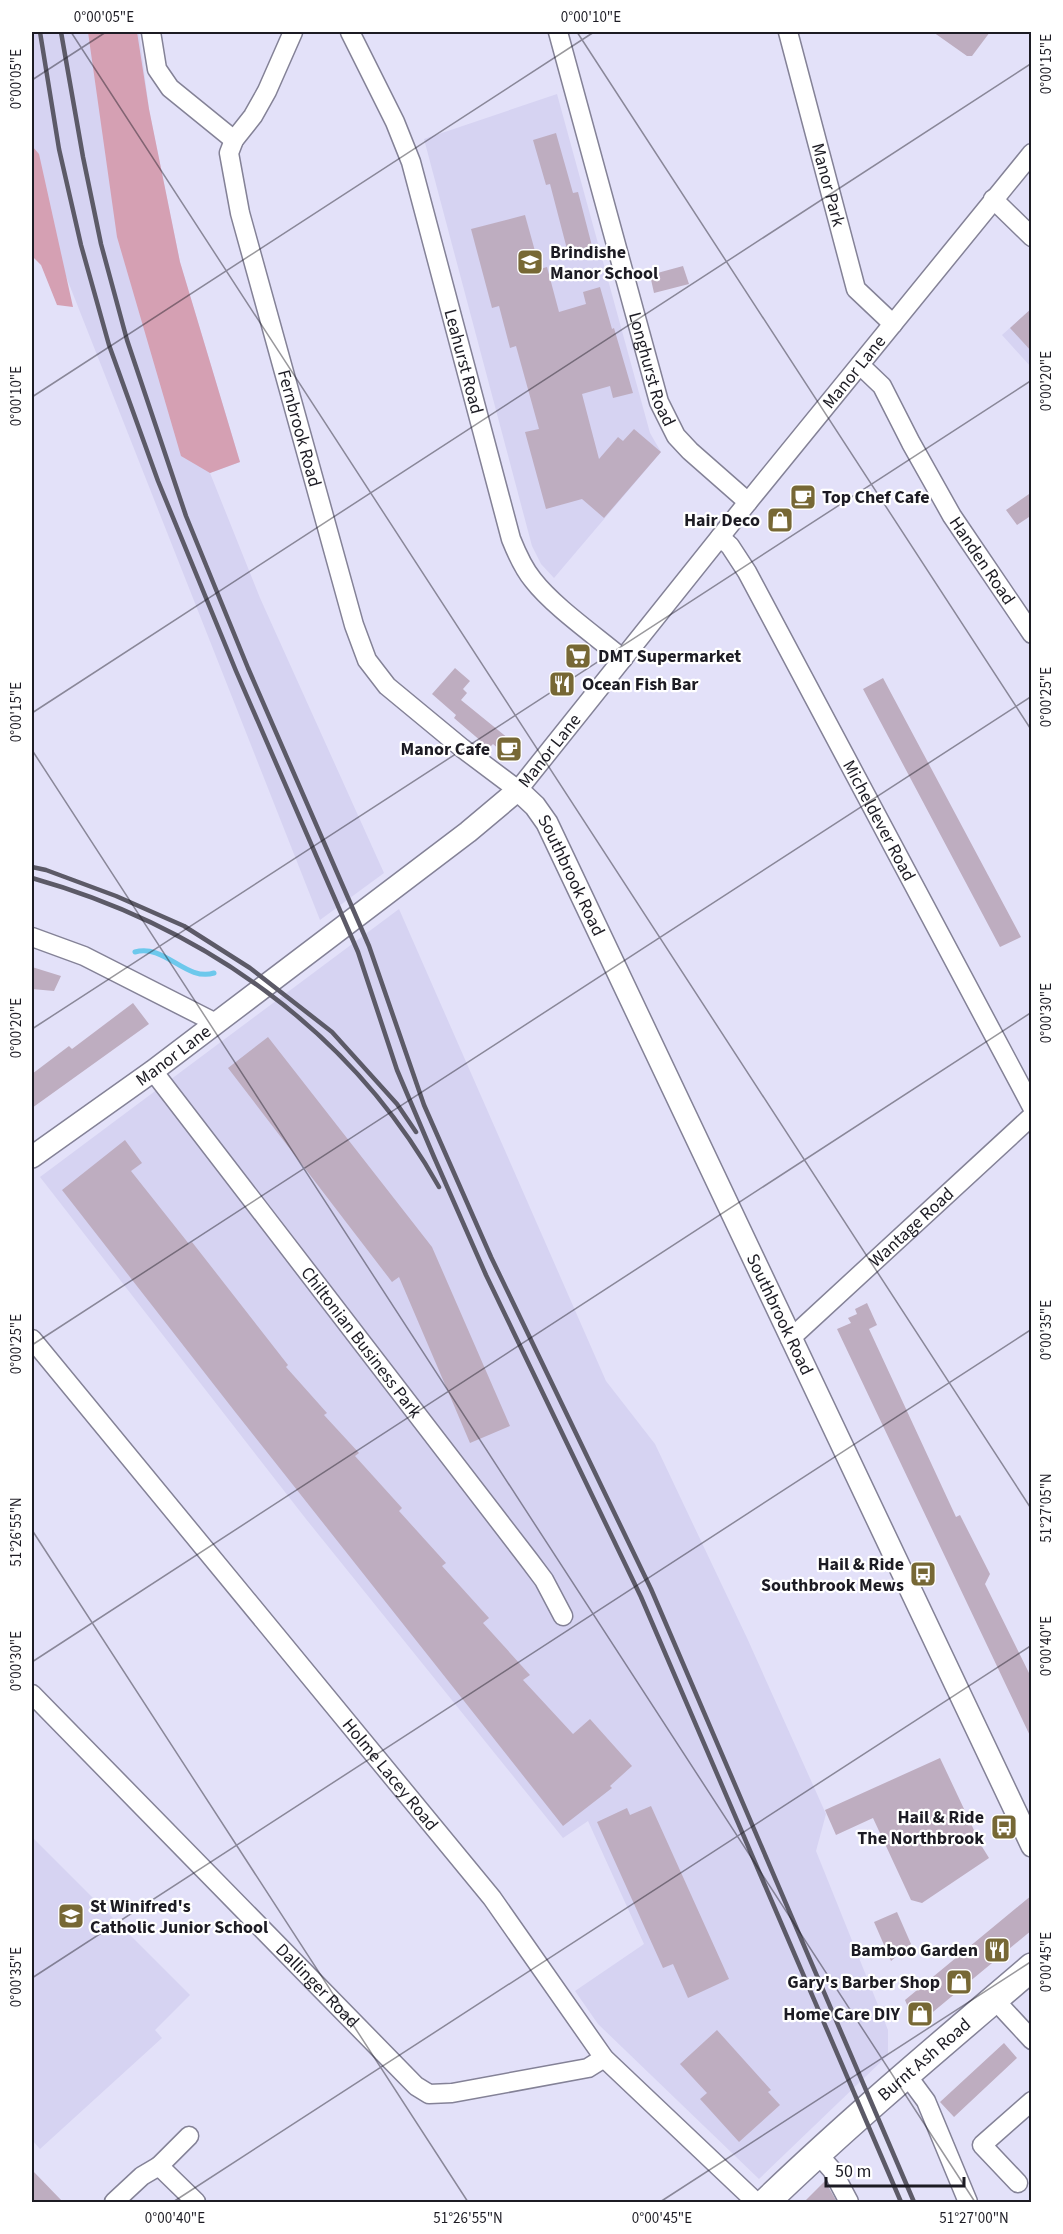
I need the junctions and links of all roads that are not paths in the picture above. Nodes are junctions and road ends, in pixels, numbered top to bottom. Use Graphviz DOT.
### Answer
graph roads {
  1 [pos="151,32"];
  2 [pos="293,32"];
  3 [pos="350,32"];
  4 [pos="558,32"];
  5 [pos="788,32"];
  6 [pos="234,140"];
  7 [pos="1032,153"];
  8 [pos="993,199"];
  9 [pos="1032,237"];
  10 [pos="893,324"];
  11 [pos="860,364"];
  12 [pos="748,502"];
  13 [pos="720,537"];
  14 [pos="1032,634"];
  15 [pos="623,659"];
  16 [pos="518,790"];
  17 [pos="32,937"];
  18 [pos="216,1023"];
  19 [pos="153,1071"];
  20 [pos="1032,1107"];
  21 [pos="1032,1116"];
  22 [pos="32,1157"];
  23 [pos="32,1339"];
  24 [pos="790,1339"];
  25 [pos="563,1616"];
  26 [pos="32,1694"];
  27 [pos="1032,1846"];
  28 [pos="1032,1967"];
  29 [pos="994,2000"];
  30 [pos="1032,2040"];
  31 [pos="604,2058"];
  32 [pos="906,2074"];
  33 [pos="1032,2101"];
  34 [pos="189,2136"];
  35 [pos="817,2153"];
  36 [pos="159,2166"];
  37 [pos="1018,2183"];
  38 [pos="114,2202"];
  39 [pos="196,2202"];
  40 [pos="756,2202"];
  41 [pos="766,2202"];
  42 [pos="849,2202"];
  43 [pos="968,2202"];
  1 -- 6 [label="street"];
  2 -- 6 [label="street"];
  3 -- 15 [label="street, Leahurst Road"];
  4 -- 12 [label="street, Longhurst Road"];
  5 -- 10 [label="street, Manor Park"];
  6 -- 16 [label="street, Fernbrook Road"];
  7 -- 8 [label="street, Manor Lane"];
  8 -- 9 [label="street"];
  8 -- 10 [label="street, Manor Lane"];
  10 -- 11 [label="street, Manor Lane"];
  11 -- 12 [label="street, Manor Lane"];
  11 -- 14 [label="street, Handen Road"];
  12 -- 13 [label="street, Manor Lane"];
  13 -- 15 [label="street, Manor Lane"];
  13 -- 20 [label="street, Micheldever Road"];
  15 -- 16 [label="street, Manor Lane"];
  16 -- 18 [label="street, Manor Lane"];
  16 -- 24 [label="street, Southbrook Road"];
  17 -- 18 [label="street"];
  18 -- 19 [label="street, Manor Lane"];
  19 -- 22 [label="street, Manor Lane"];
  19 -- 25 [label="street, Chiltonian Business Park"];
  21 -- 24 [label="street, Wantage Road"];
  23 -- 31 [label="street, Holme Lacey Road"];
  24 -- 27 [label="street, Southbrook Road"];
  26 -- 31 [label="street, Dallinger Road"];
  28 -- 29 [label="main road, Burnt Ash Road"];
  29 -- 30 [label="street"];
  29 -- 32 [label="main road, Burnt Ash Road"];
  31 -- 40 [label="street, Holme Lacey Road"];
  32 -- 35 [label="main road, Burnt Ash Road"];
  32 -- 43 [label="street"];
  33 -- 37 [label="street"];
  34 -- 36 [label="street"];
  35 -- 41 [label="main road, Burnt Ash Road"];
  35 -- 42 [label="street"];
  36 -- 38 [label="street"];
  36 -- 39 [label="street"];
}
